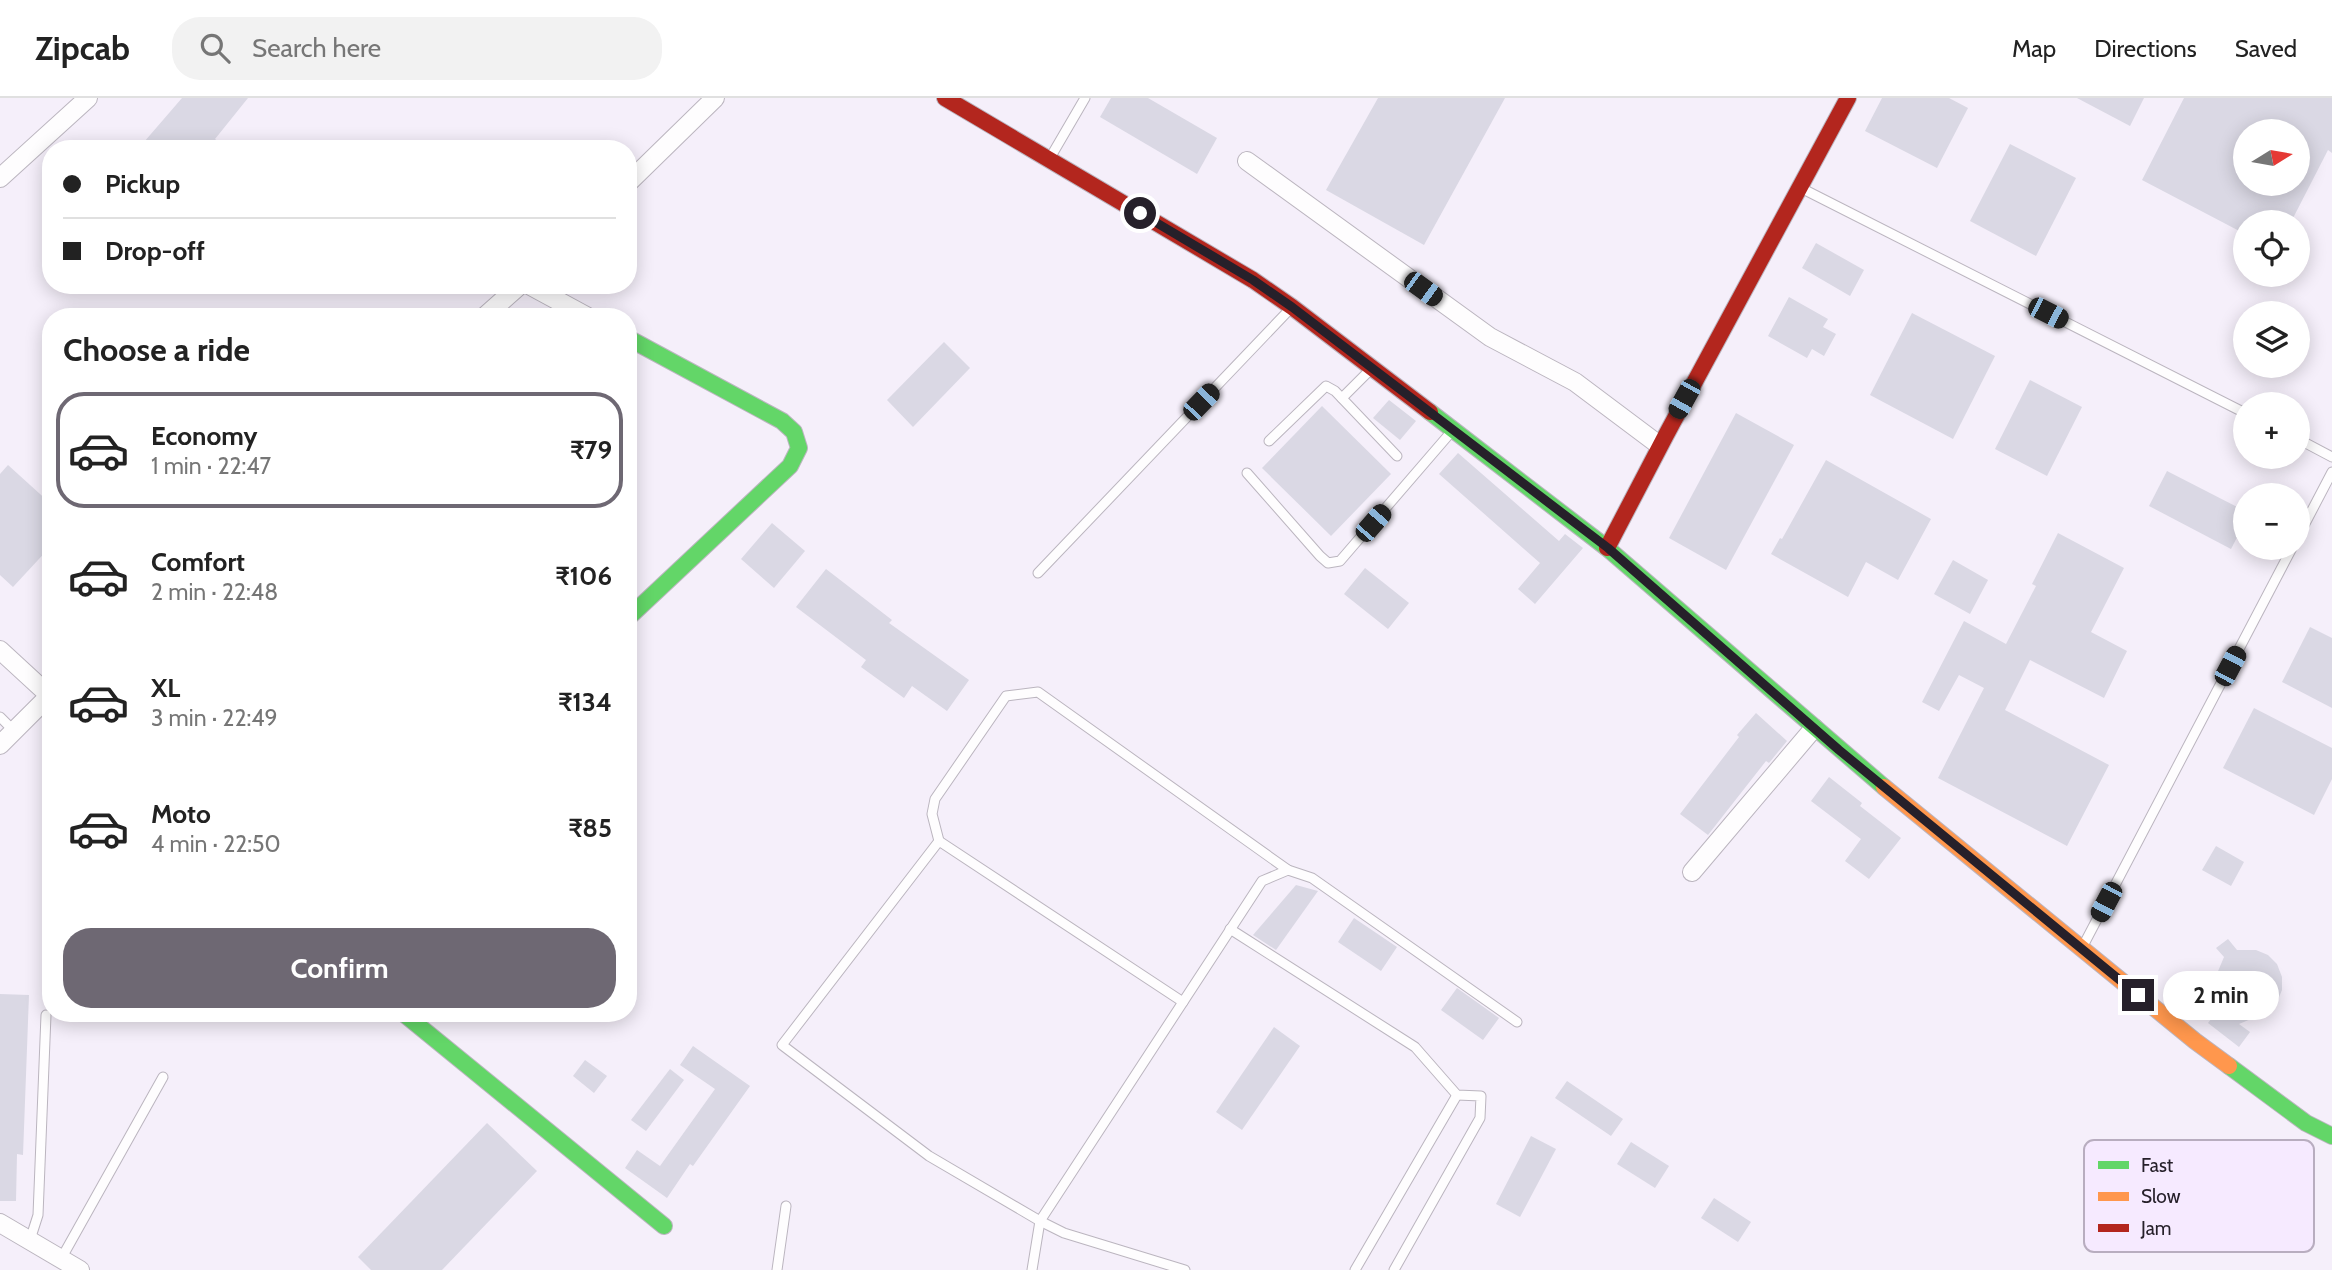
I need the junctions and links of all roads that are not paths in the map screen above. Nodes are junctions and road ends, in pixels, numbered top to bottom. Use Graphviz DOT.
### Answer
graph roads {
  1 [pos="88,98"];
  2 [pos="715,98"];
  3 [pos="946,98"];
  4 [pos="1086,98"];
  5 [pos="1848,98"];
  6 [pos="1049,160"];
  7 [pos="1247,161"];
  8 [pos="637,174"];
  9 [pos="0,178"];
  10 [pos="1801,188"];
  11 [pos="510,294"];
  12 [pos="546,294"];
  13 [pos="1292,307"];
  14 [pos="494,308"];
  15 [pos="571,308"];
  16 [pos="637,343"];
  17 [pos="1372,368"];
  18 [pos="1342,398"];
  19 [pos="2233,407"];
  20 [pos="1453,430"];
  21 [pos="1269,441"];
  22 [pos="1659,445"];
  23 [pos="2310,445"];
  24 [pos="1397,456"];
  25 [pos="2332,457"];
  26 [pos="2332,472"];
  27 [pos="1247,473"];
  28 [pos="2310,514"];
  29 [pos="1608,548"];
  30 [pos="2286,560"];
  31 [pos="1038,573"];
  32 [pos="637,610"];
  33 [pos="0,650"];
  34 [pos="42,688"];
  35 [pos="42,703"];
  36 [pos="0,717"];
  37 [pos="1814,728"];
  38 [pos="14,731"];
  39 [pos="0,745"];
  40 [pos="939,841"];
  41 [pos="1288,870"];
  42 [pos="1692,872"];
  43 [pos="1230,929"];
  44 [pos="2081,950"];
  45 [pos="1182,1002"];
  46 [pos="46,1022"];
  47 [pos="414,1022"];
  48 [pos="1517,1022"];
  49 [pos="163,1077"];
  50 [pos="1457,1095"];
  51 [pos="2332,1136"];
  52 [pos="786,1206"];
  53 [pos="1040,1221"];
  54 [pos="0,1223"];
  55 [pos="664,1227"];
  56 [pos="30,1240"];
  57 [pos="61,1259"];
  58 [pos="80,1270"];
  59 [pos="777,1270"];
  60 [pos="1032,1270"];
  61 [pos="1185,1270"];
  62 [pos="1355,1270"];
  63 [pos="1394,1270"];
  1 -- 9 [label="street"];
  2 -- 8 [label="street"];
  3 -- 6 [label="street"];
  4 -- 6 [label="lane"];
  5 -- 10 [label="street"];
  6 -- 13 [label="street"];
  7 -- 22 [label="street"];
  10 -- 19 [label="lane"];
  10 -- 22 [label="street"];
  11 -- 14 [label="street"];
  12 -- 15 [label="street"];
  13 -- 17 [label="street"];
  13 -- 31 [label="lane"];
  16 -- 32 [label="street"];
  17 -- 18 [label="lane"];
  17 -- 20 [label="street"];
  18 -- 21 [label="lane"];
  18 -- 24 [label="lane"];
  20 -- 27 [label="lane"];
  20 -- 29 [label="street"];
  22 -- 29 [label="street"];
  23 -- 25 [label="lane"];
  26 -- 28 [label="lane"];
  29 -- 37 [label="street"];
  30 -- 44 [label="lane"];
  33 -- 34 [label="street"];
  35 -- 38 [label="street"];
  36 -- 38 [label="lane"];
  37 -- 42 [label="street"];
  37 -- 44 [label="street"];
  38 -- 39 [label="street"];
  40 -- 41 [label="lane"];
  40 -- 45 [label="lane"];
  40 -- 53 [label="lane"];
  41 -- 43 [label="lane"];
  41 -- 48 [label="lane"];
  43 -- 45 [label="lane"];
  43 -- 50 [label="lane"];
  44 -- 51 [label="street"];
  45 -- 53 [label="lane"];
  46 -- 56 [label="lane"];
  47 -- 55 [label="street"];
  49 -- 57 [label="lane"];
  50 -- 62 [label="lane"];
  50 -- 63 [label="lane"];
  52 -- 59 [label="lane"];
  53 -- 60 [label="lane"];
  53 -- 61 [label="lane"];
  54 -- 56 [label="street"];
  56 -- 57 [label="street"];
  57 -- 58 [label="street"];
}
